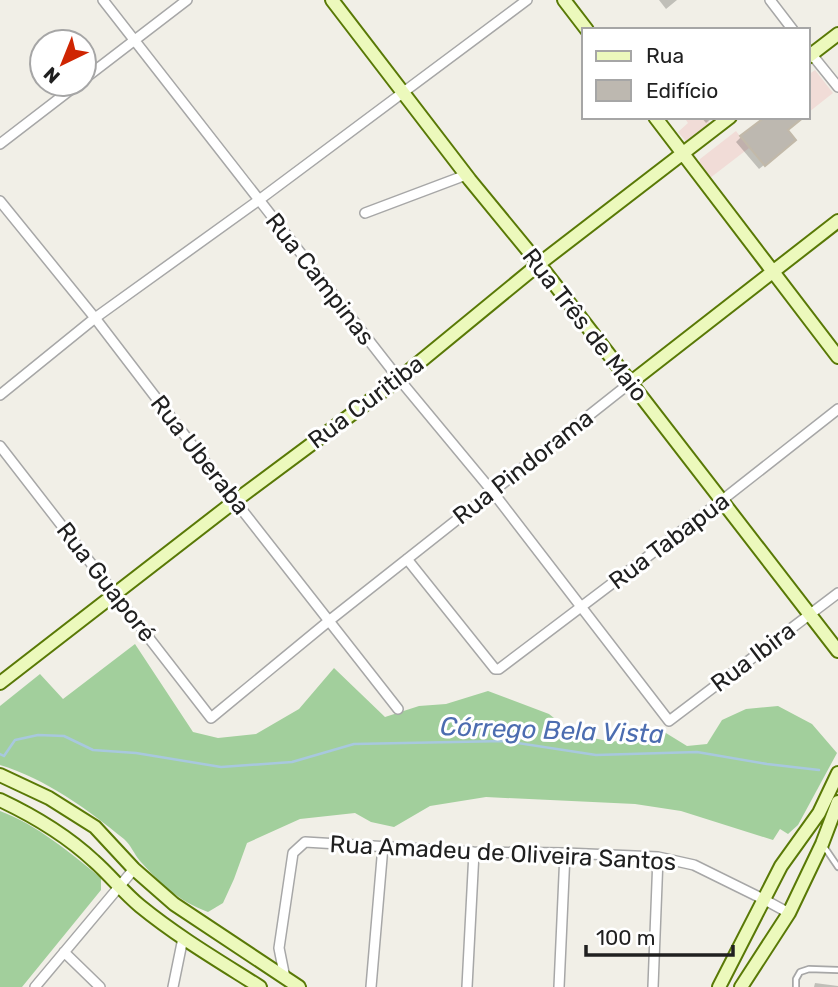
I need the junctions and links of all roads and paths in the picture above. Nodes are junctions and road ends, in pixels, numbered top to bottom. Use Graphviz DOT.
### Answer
graph roads {
  1 [pos="103,0"];
  2 [pos="187,0"];
  3 [pos="332,0"];
  4 [pos="527,0"];
  5 [pos="564,0"];
  6 [pos="770,0"];
  7 [pos="585,28"];
  8 [pos="791,28"];
  9 [pos="838,34"];
  10 [pos="134,41"];
  11 [pos="810,52"];
  12 [pos="810,54"];
  13 [pos="98,68"];
  14 [pos="838,87"];
  15 [pos="403,93"];
  16 [pos="60,98"];
  17 [pos="657,119"];
  18 [pos="727,119"];
  19 [pos="0,144"];
  20 [pos="683,153"];
  21 [pos="466,175"];
  22 [pos="259,200"];
  23 [pos="0,201"];
  24 [pos="365,213"];
  25 [pos="838,221"];
  26 [pos="539,264"];
  27 [pos="772,272"];
  28 [pos="95,318"];
  29 [pos="838,357"];
  30 [pos="399,379"];
  31 [pos="630,383"];
  32 [pos="0,395"];
  33 [pos="838,409"];
  34 [pos="0,446"];
  35 [pos="492,491"];
  36 [pos="235,500"];
  37 [pos="721,501"];
  38 [pos="407,559"];
  39 [pos="114,593"];
  40 [pos="838,593"];
  41 [pos="581,608"];
  42 [pos="809,615"];
  43 [pos="330,620"];
  44 [pos="838,651"];
  45 [pos="0,683"];
  46 [pos="398,709"];
  47 [pos="211,718"];
  48 [pos="669,721"];
  49 [pos="838,773"];
  50 [pos="0,775"];
  51 [pos="0,800"];
  52 [pos="838,802"];
  53 [pos="822,844"];
  54 [pos="383,846"];
  55 [pos="474,852"];
  56 [pos="565,853"];
  57 [pos="658,857"];
  58 [pos="838,867"];
  59 [pos="134,869"];
  60 [pos="120,885"];
  61 [pos="763,899"];
  62 [pos="789,913"];
  63 [pos="183,939"];
  64 [pos="279,948"];
  65 [pos="64,952"];
  66 [pos="262,963"];
  67 [pos="838,970"];
  68 [pos="285,978"];
  69 [pos="35,987"];
  70 [pos="100,987"];
  71 [pos="173,987"];
  72 [pos="260,987"];
  73 [pos="299,987"];
  74 [pos="371,987"];
  75 [pos="467,987"];
  76 [pos="559,987"];
  77 [pos="653,987"];
  78 [pos="719,987"];
  79 [pos="741,987"];
  80 [pos="796,987"];
  1 -- 10 [label="street, Rua Campinas"];
  2 -- 10 [label="street"];
  3 -- 15 [label="street, Rua Três de Maio"];
  4 -- 15 [label="street"];
  5 -- 7 [label="street"];
  6 -- 8 [label="street"];
  9 -- 11 [label="street"];
  10 -- 13 [label="street"];
  10 -- 22 [label="street, Rua Campinas"];
  12 -- 14 [label="street"];
  15 -- 21 [label="street, Rua Três de Maio"];
  15 -- 22 [label="street"];
  16 -- 19 [label="street"];
  17 -- 20 [label="street"];
  18 -- 20 [label="street, Rua Curitiba"];
  20 -- 26 [label="street, Rua Curitiba"];
  20 -- 27 [label="street"];
  21 -- 24 [label="street"];
  21 -- 26 [label="street, Rua Três de Maio"];
  22 -- 28 [label="street"];
  22 -- 30 [label="street, Rua Campinas"];
  23 -- 28 [label="street, Rua Uberaba"];
  25 -- 27 [label="street, Rua Pindorama"];
  26 -- 30 [label="street, Rua Curitiba"];
  26 -- 31 [label="street, Rua Três de Maio"];
  27 -- 29 [label="street"];
  27 -- 31 [label="street, Rua Pindorama"];
  28 -- 32 [label="street"];
  28 -- 36 [label="street, Rua Uberaba"];
  30 -- 35 [label="street, Rua Campinas"];
  30 -- 36 [label="street, Rua Curitiba"];
  31 -- 35 [label="street, Rua Pindorama"];
  31 -- 37 [label="street, Rua Três de Maio"];
  33 -- 37 [label="street, Rua Tabapua"];
  34 -- 39 [label="street, Rua Guaporé"];
  35 -- 38 [label="street, Rua Pindorama"];
  35 -- 41 [label="street, Rua Campinas"];
  36 -- 39 [label="street, Rua Curitiba"];
  36 -- 43 [label="street, Rua Uberaba"];
  37 -- 41 [label="street, Rua Tabapua"];
  37 -- 42 [label="street, Rua Três de Maio"];
  38 -- 41 [label="street, Rua Tabapua"];
  38 -- 43 [label="street, Rua Pindorama"];
  39 -- 45 [label="street, Rua Curitiba"];
  39 -- 47 [label="street, Rua Guaporé"];
  40 -- 42 [label="street, Rua Ibira"];
  41 -- 48 [label="street, Rua Campinas"];
  42 -- 44 [label="street, Rua Três de Maio"];
  42 -- 48 [label="street, Rua Ibira"];
  43 -- 46 [label="street, Rua Uberaba"];
  43 -- 47 [label="street, Rua Pindorama"];
  49 -- 61 [label="street"];
  50 -- 59 [label="street"];
  51 -- 60 [label="street"];
  52 -- 53 [label="street"];
  53 -- 58 [label="lane"];
  53 -- 62 [label="street"];
  54 -- 55 [label="street, Rua Amadeu de Oliveira Santos"];
  54 -- 64 [label="street, Rua Amadeu de Oliveira Santos"];
  54 -- 74 [label="street"];
  55 -- 56 [label="street, Rua Amadeu de Oliveira Santos"];
  55 -- 75 [label="street"];
  56 -- 57 [label="street, Rua Amadeu de Oliveira Santos"];
  56 -- 76 [label="street"];
  57 -- 61 [label="street, Rua Amadeu de Oliveira Santos"];
  57 -- 77 [label="street"];
  59 -- 60 [label="street"];
  59 -- 66 [label="street"];
  60 -- 63 [label="street"];
  60 -- 65 [label="street"];
  61 -- 62 [label="street, Rua Amadeu de Oliveira Santos"];
  61 -- 78 [label="street"];
  62 -- 79 [label="street"];
  63 -- 71 [label="street"];
  63 -- 72 [label="street"];
  64 -- 66 [label="street"];
  64 -- 68 [label="street"];
  65 -- 69 [label="street"];
  65 -- 70 [label="street"];
  66 -- 68 [label="street"];
  67 -- 80 [label="lane"];
  68 -- 73 [label="street"];
}
